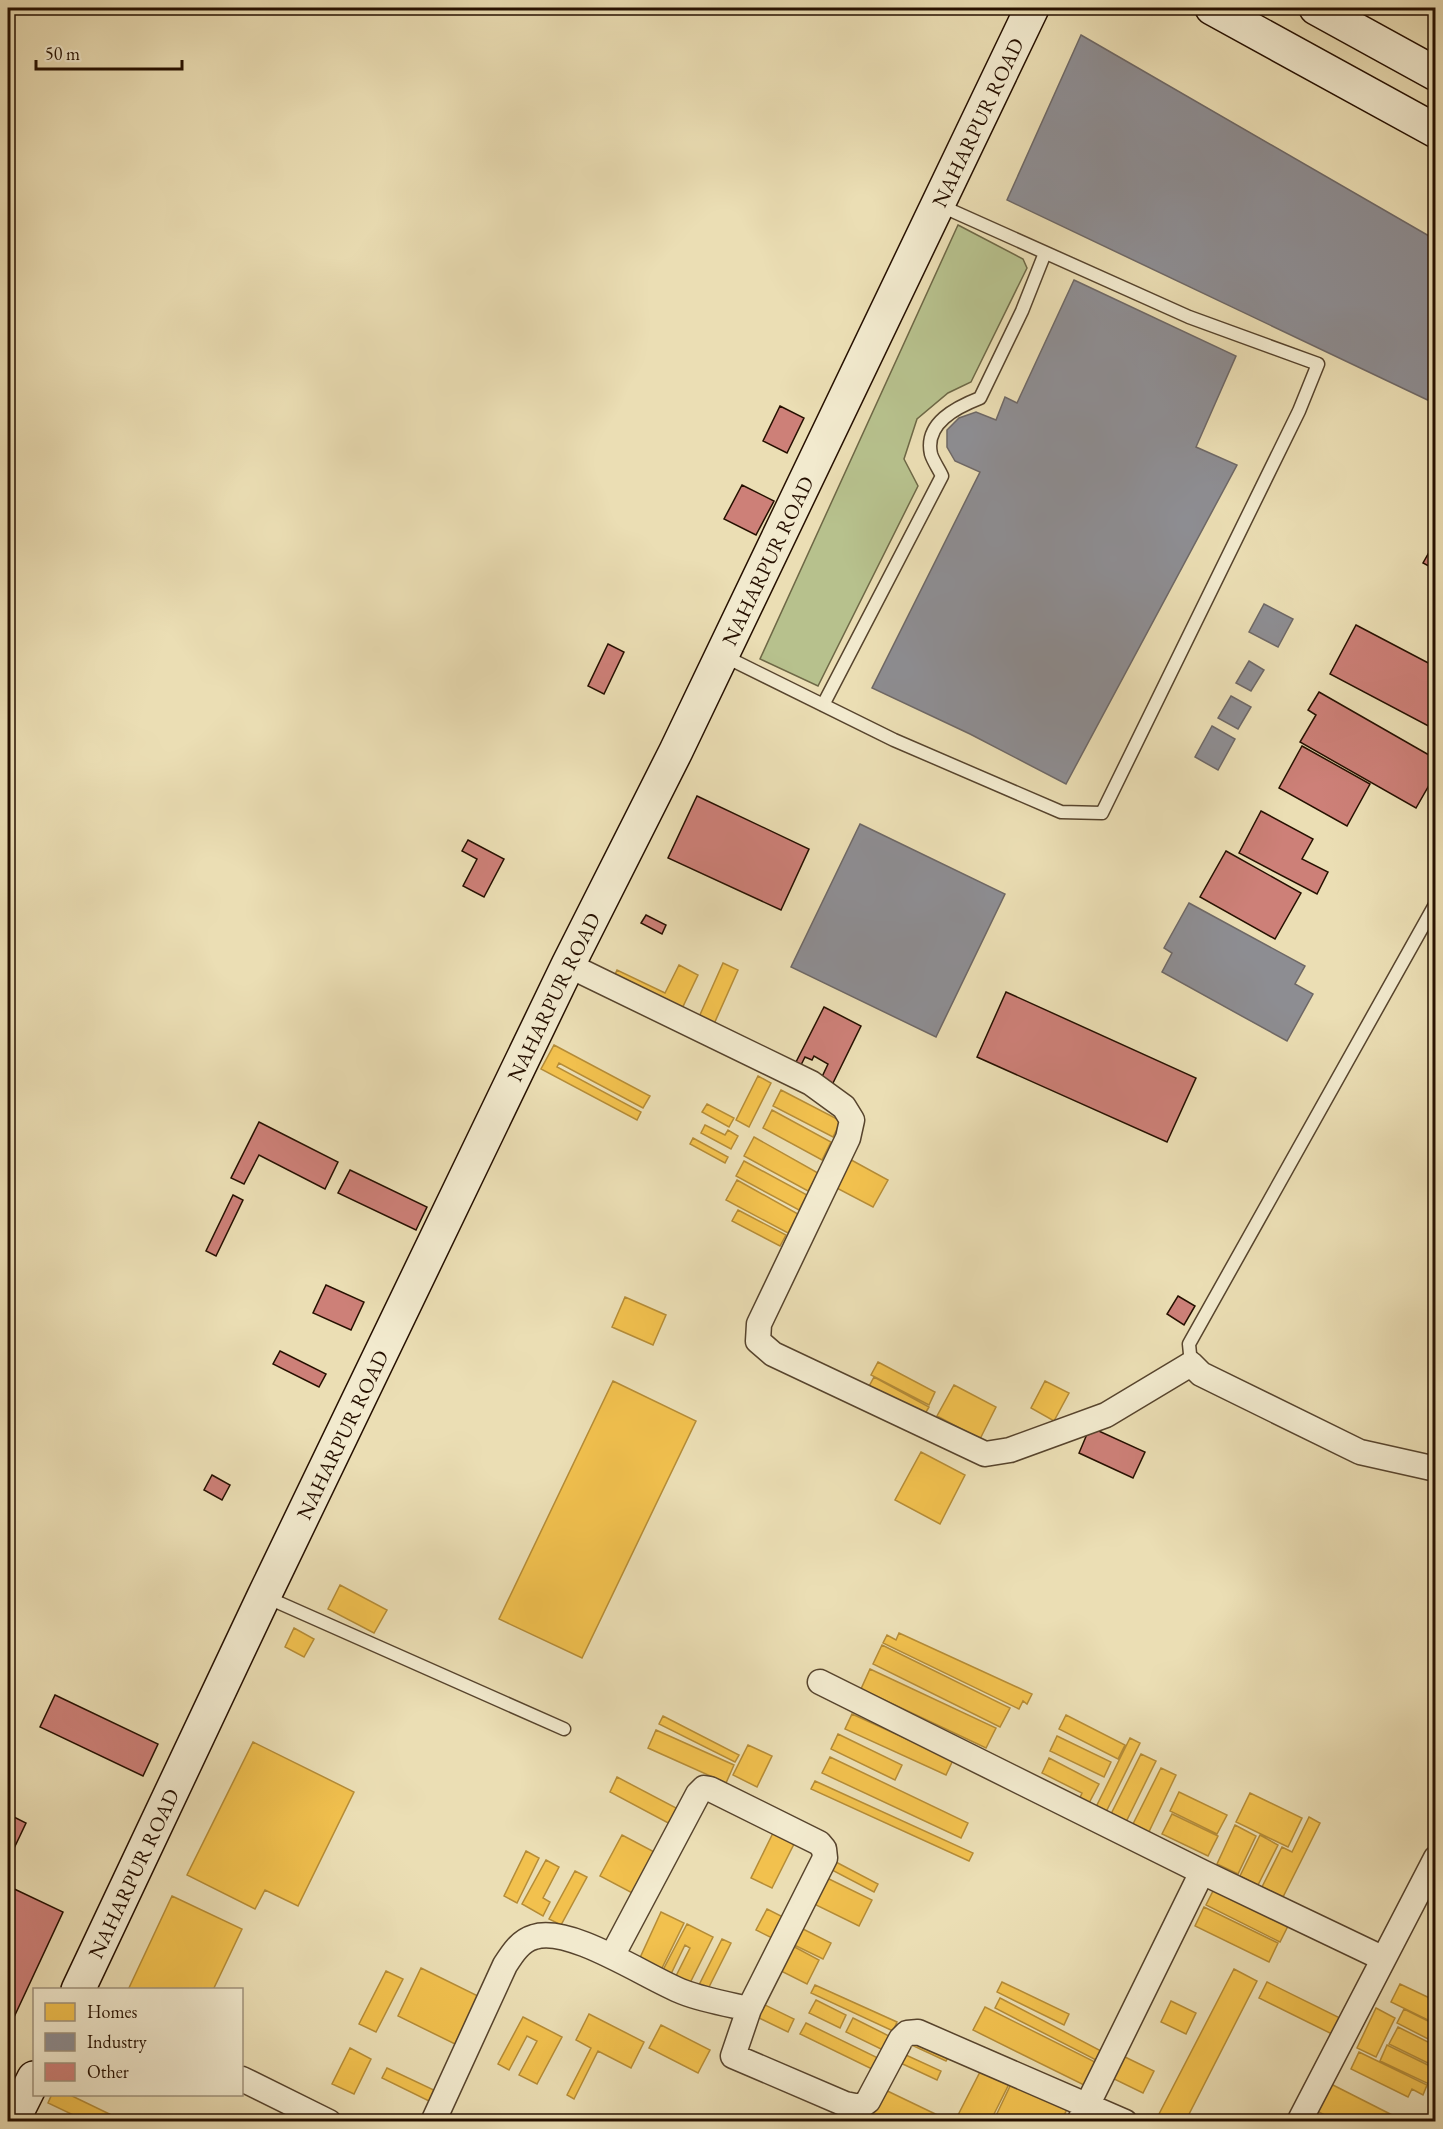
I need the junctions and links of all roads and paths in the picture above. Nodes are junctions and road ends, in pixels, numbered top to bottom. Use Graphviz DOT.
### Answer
graph roads {
  1 [pos="1032,8"];
  2 [pos="1212,8"];
  3 [pos="1316,8"];
  4 [pos="1436,74"];
  5 [pos="1436,131"];
  6 [pos="939,205"];
  7 [pos="1045,253"];
  8 [pos="722,656"];
  9 [pos="824,705"];
  10 [pos="1436,903"];
  11 [pos="568,965"];
  12 [pos="1191,1364"];
  13 [pos="1436,1469"];
  14 [pos="264,1596"];
  15 [pos="820,1682"];
  16 [pos="564,1729"];
  17 [pos="1436,1858"];
  18 [pos="1202,1872"];
  19 [pos="612,1956"];
  20 [pos="1383,1958"];
  21 [pos="78,1988"];
  22 [pos="749,2009"];
  23 [pos="243,2079"];
  24 [pos="33,2080"];
  25 [pos="1084,2112"];
  26 [pos="12,2121"];
  27 [pos="329,2121"];
  28 [pos="433,2121"];
  29 [pos="1125,2121"];
  30 [pos="1299,2121"];
  1 -- 6 [label="street, NAHARPUR ROAD"];
  2 -- 5 [label="street"];
  3 -- 4 [label="street"];
  6 -- 7 [label="lane"];
  6 -- 8 [label="street, NAHARPUR ROAD"];
  7 -- 9 [label="lane"];
  7 -- 9 [label="lane"];
  8 -- 9 [label="lane"];
  8 -- 11 [label="street, NAHARPUR ROAD"];
  10 -- 12 [label="lane"];
  11 -- 12 [label="street"];
  11 -- 14 [label="street, NAHARPUR ROAD"];
  12 -- 13 [label="street"];
  14 -- 16 [label="lane"];
  14 -- 21 [label="street, NAHARPUR ROAD"];
  15 -- 18 [label="street"];
  17 -- 20 [label="street"];
  18 -- 20 [label="street"];
  18 -- 25 [label="street"];
  19 -- 22 [label="street"];
  19 -- 22 [label="street"];
  19 -- 28 [label="street"];
  20 -- 30 [label="street"];
  22 -- 25 [label="street"];
  23 -- 27 [label="street"];
  24 -- 26 [label="street"];
  25 -- 29 [label="street"];
}
